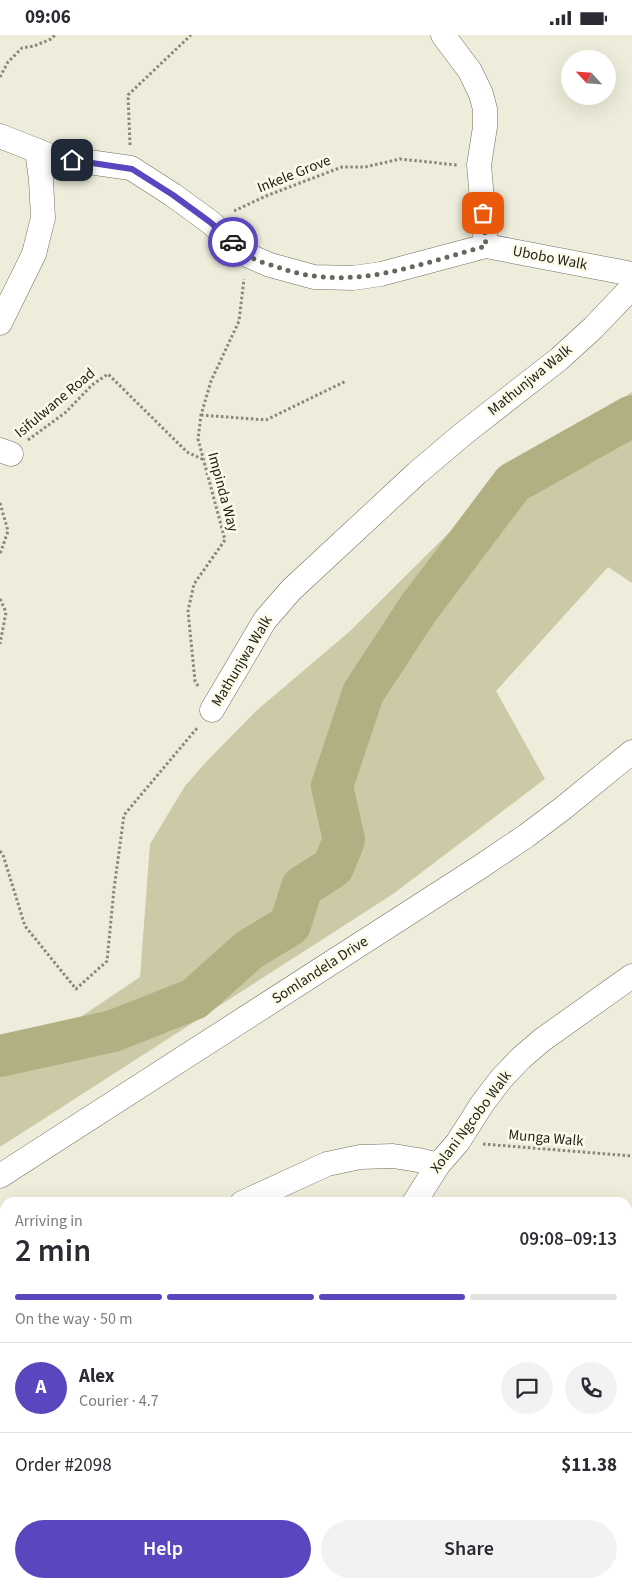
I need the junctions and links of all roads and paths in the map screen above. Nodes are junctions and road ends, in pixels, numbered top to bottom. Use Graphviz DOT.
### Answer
graph roads {
  1 [pos="55,35"];
  2 [pos="191,35"];
  3 [pos="443,35"];
  4 [pos="0,77"];
  5 [pos="0,136"];
  6 [pos="37,151"];
  7 [pos="479,165"];
  8 [pos="131,168"];
  9 [pos="210,222"];
  10 [pos="486,246"];
  11 [pos="247,255"];
  12 [pos="632,275"];
  13 [pos="632,287"];
  14 [pos="0,323"];
  15 [pos="346,381"];
  16 [pos="201,415"];
  17 [pos="5,452"];
  18 [pos="202,459"];
  19 [pos="0,503"];
  20 [pos="0,554"];
  21 [pos="0,599"];
  22 [pos="0,645"];
  23 [pos="212,710"];
  24 [pos="632,752"];
  25 [pos="0,851"];
  26 [pos="632,976"];
  27 [pos="458,1141"];
  28 [pos="632,1156"];
  29 [pos="438,1165"];
  30 [pos="0,1176"];
  31 [pos="255,1197"];
  32 [pos="418,1197"];
  1 -- 4 [label="path"];
  2 -- 8 [label="path"];
  3 -- 7 [label="street"];
  5 -- 6 [label="street, Ubobo Walk"];
  6 -- 8 [label="street, Ubobo Walk"];
  6 -- 14 [label="street"];
  7 -- 9 [label="path, Inkele Grove"];
  7 -- 10 [label="street"];
  8 -- 9 [label="street, Ubobo Walk"];
  9 -- 11 [label="street, Ubobo Walk"];
  10 -- 11 [label="street, Ubobo Walk"];
  10 -- 12 [label="street, Ubobo Walk"];
  11 -- 16 [label="path, Impinda Way"];
  13 -- 23 [label="street, Mathunjwa Walk"];
  15 -- 16 [label="path"];
  16 -- 18 [label="path, Impinda Way"];
  17 -- 18 [label="path, Isifulwane Road"];
  18 -- 23 [label="path, Impinda Way"];
  19 -- 20 [label="path"];
  21 -- 22 [label="path"];
  23 -- 25 [label="path, Mathunjwa Walk"];
  24 -- 30 [label="street, Somlandela Drive"];
  26 -- 27 [label="street, Xolani Ngcobo Walk"];
  27 -- 28 [label="path, Munga Walk"];
  27 -- 29 [label="street, Xolani Ngcobo Walk"];
  29 -- 31 [label="street"];
  29 -- 32 [label="street, Xolani Ngcobo Walk"];
}
